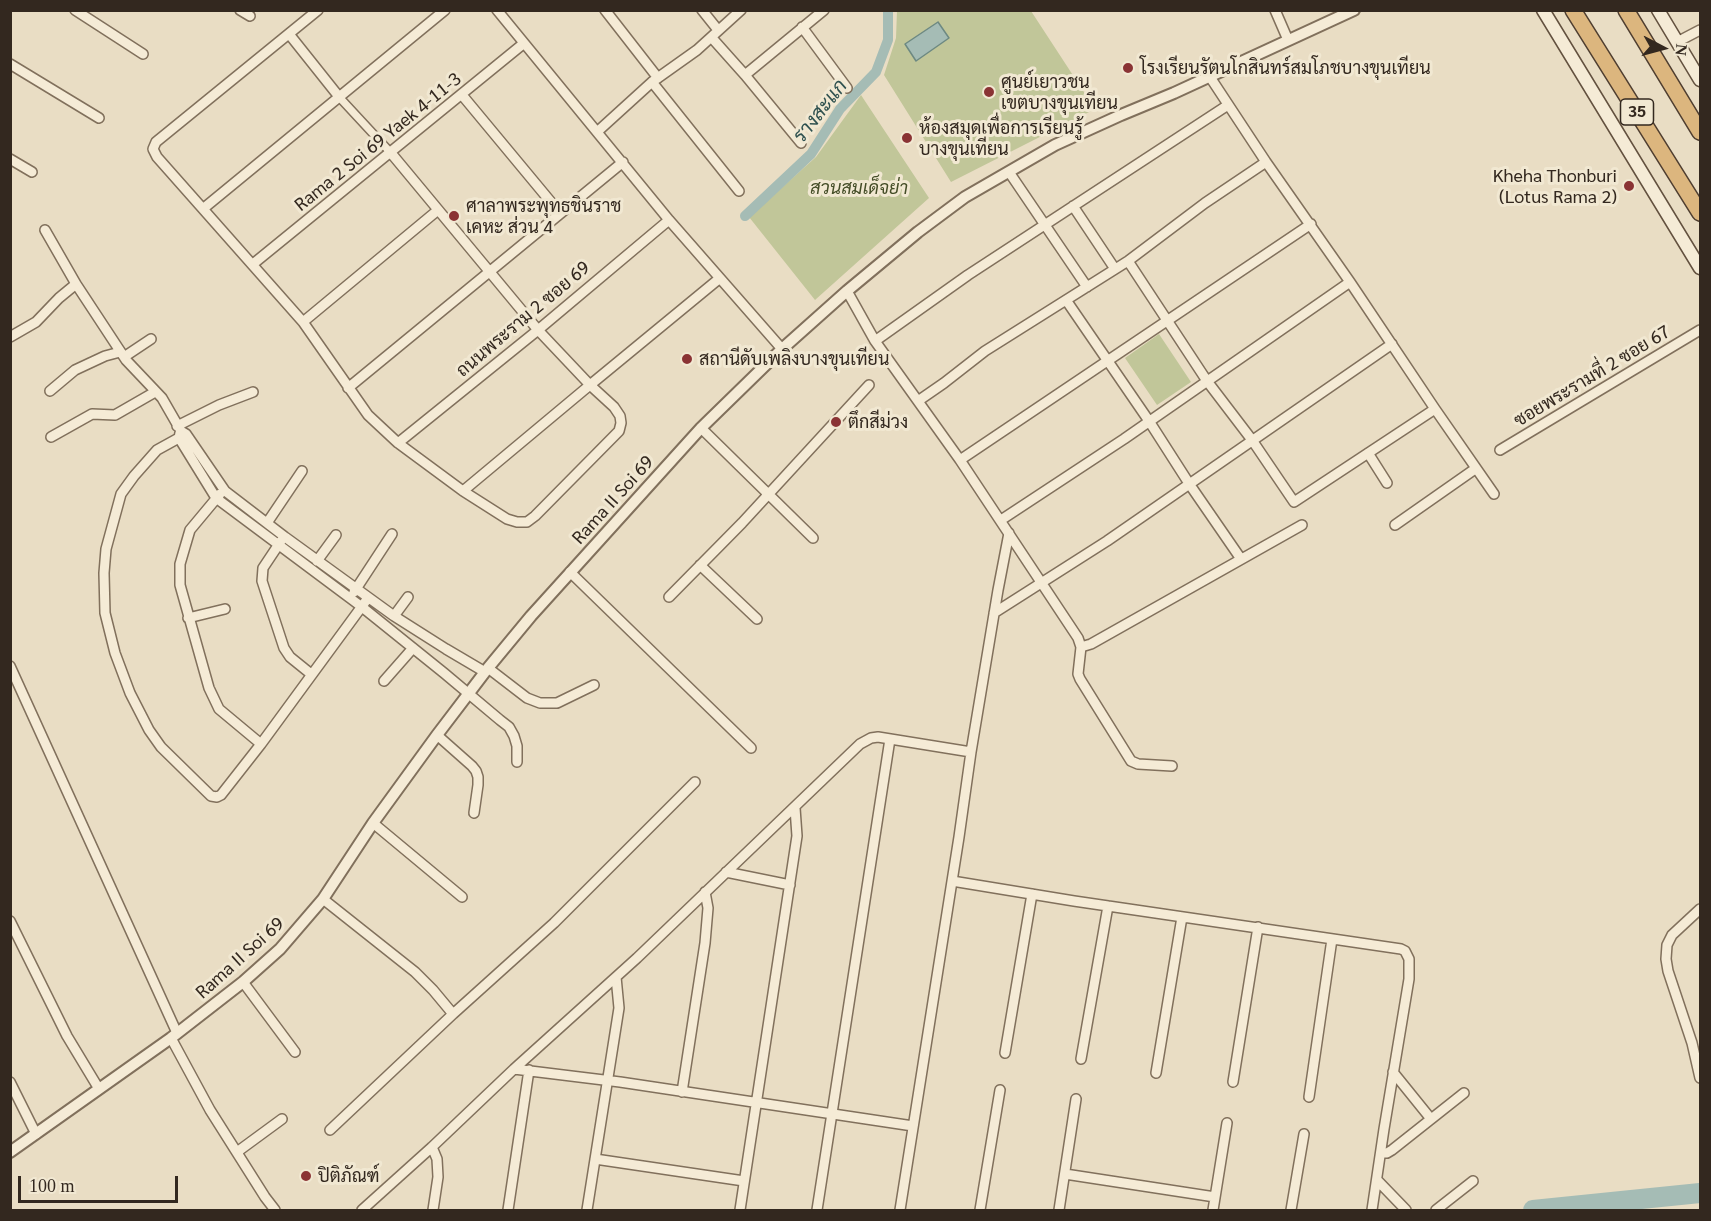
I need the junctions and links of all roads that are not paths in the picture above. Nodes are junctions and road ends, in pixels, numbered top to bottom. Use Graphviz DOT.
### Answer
graph roads {
  1 [pos="75,10"];
  2 [pos="240,10"];
  3 [pos="318,10"];
  4 [pos="445,10"];
  5 [pos="498,10"];
  6 [pos="605,10"];
  7 [pos="702,10"];
  8 [pos="741,10"];
  9 [pos="824,10"];
  10 [pos="1275,10"];
  11 [pos="1354,10"];
  12 [pos="1543,10"];
  13 [pos="1574,10"];
  14 [pos="1626,10"];
  15 [pos="1658,10"];
  16 [pos="250,16"];
  17 [pos="802,27"];
  18 [pos="1701,30"];
  19 [pos="289,34"];
  20 [pos="715,34"];
  21 [pos="1288,40"];
  22 [pos="1677,42"];
  23 [pos="524,44"];
  24 [pos="143,54"];
  25 [pos="10,64"];
  26 [pos="745,75"];
  27 [pos="1210,77"];
  28 [pos="655,80"];
  29 [pos="1701,80"];
  30 [pos="847,88"];
  31 [pos="462,95"];
  32 [pos="340,98"];
  33 [pos="1228,105"];
  34 [pos="99,118"];
  35 [pos="597,132"];
  36 [pos="1701,132"];
  37 [pos="801,143"];
  38 [pos="391,153"];
  39 [pos="10,159"];
  40 [pos="623,162"];
  41 [pos="1266,162"];
  42 [pos="32,172"];
  43 [pos="1009,172"];
  44 [pos="739,190"];
  45 [pos="1073,206"];
  46 [pos="204,208"];
  47 [pos="438,210"];
  48 [pos="560,213"];
  49 [pos="1701,213"];
  50 [pos="669,220"];
  51 [pos="1045,224"];
  52 [pos="1311,224"];
  53 [pos="45,231"];
  54 [pos="1128,261"];
  55 [pos="253,264"];
  56 [pos="1701,268"];
  57 [pos="1115,269"];
  58 [pos="490,271"];
  59 [pos="720,278"];
  60 [pos="1350,282"];
  61 [pos="76,284"];
  62 [pos="1087,287"];
  63 [pos="847,291"];
  64 [pos="1066,300"];
  65 [pos="1168,321"];
  66 [pos="303,322"];
  67 [pos="538,330"];
  68 [pos="1701,330"];
  69 [pos="10,337"];
  70 [pos="151,339"];
  71 [pos="876,341"];
  72 [pos="1392,344"];
  73 [pos="782,349"];
  74 [pos="122,354"];
  75 [pos="1108,361"];
  76 [pos="1206,381"];
  77 [pos="869,385"];
  78 [pos="590,386"];
  79 [pos="348,388"];
  80 [pos="50,391"];
  81 [pos="155,392"];
  82 [pos="253,392"];
  83 [pos="918,401"];
  84 [pos="1435,409"];
  85 [pos="1149,421"];
  86 [pos="701,428"];
  87 [pos="181,432"];
  88 [pos="51,437"];
  89 [pos="1252,440"];
  90 [pos="398,443"];
  91 [pos="1500,450"];
  92 [pos="1368,453"];
  93 [pos="960,459"];
  94 [pos="1475,468"];
  95 [pos="302,471"];
  96 [pos="1387,483"];
  97 [pos="1190,485"];
  98 [pos="225,491"];
  99 [pos="463,491"];
  100 [pos="1494,494"];
  101 [pos="768,495"];
  102 [pos="216,498"];
  103 [pos="1001,520"];
  104 [pos="267,523"];
  105 [pos="1302,525"];
  106 [pos="1395,525"];
  107 [pos="1009,532"];
  108 [pos="392,534"];
  109 [pos="336,535"];
  110 [pos="285,537"];
  111 [pos="813,538"];
  112 [pos="278,546"];
  113 [pos="1241,559"];
  114 [pos="317,561"];
  115 [pos="700,565"];
  116 [pos="570,572"];
  117 [pos="1043,584"];
  118 [pos="356,590"];
  119 [pos="408,597"];
  120 [pos="669,597"];
  121 [pos="349,598"];
  122 [pos="368,598"];
  123 [pos="362,607"];
  124 [pos="225,609"];
  125 [pos="994,613"];
  126 [pos="394,616"];
  127 [pos="188,618"];
  128 [pos="757,619"];
  129 [pos="1081,647"];
  130 [pos="413,648"];
  131 [pos="10,666"];
  132 [pos="487,670"];
  133 [pos="311,674"];
  134 [pos="384,681"];
  135 [pos="594,686"];
  136 [pos="468,694"];
  137 [pos="438,735"];
  138 [pos="890,739"];
  139 [pos="261,744"];
  140 [pos="751,748"];
  141 [pos="971,752"];
  142 [pos="517,762"];
  143 [pos="1172,766"];
  144 [pos="695,782"];
  145 [pos="795,808"];
  146 [pos="474,813"];
  147 [pos="373,823"];
  148 [pos="726,872"];
  149 [pos="952,881"];
  150 [pos="790,885"];
  151 [pos="705,892"];
  152 [pos="1032,894"];
  153 [pos="462,897"];
  154 [pos="323,899"];
  155 [pos="1108,906"];
  156 [pos="1701,909"];
  157 [pos="1182,917"];
  158 [pos="10,921"];
  159 [pos="1258,927"];
  160 [pos="1332,939"];
  161 [pos="616,977"];
  162 [pos="243,982"];
  163 [pos="453,1014"];
  164 [pos="174,1036"];
  165 [pos="295,1052"];
  166 [pos="1005,1053"];
  167 [pos="1081,1059"];
  168 [pos="514,1068"];
  169 [pos="529,1070"];
  170 [pos="1393,1072"];
  171 [pos="1156,1073"];
  172 [pos="1701,1078"];
  173 [pos="607,1081"];
  174 [pos="10,1082"];
  175 [pos="1233,1082"];
  176 [pos="99,1089"];
  177 [pos="1000,1090"];
  178 [pos="682,1092"];
  179 [pos="1464,1093"];
  180 [pos="1309,1097"];
  181 [pos="1076,1099"];
  182 [pos="757,1104"];
  183 [pos="833,1115"];
  184 [pos="282,1119"];
  185 [pos="1431,1119"];
  186 [pos="1227,1122"];
  187 [pos="913,1126"];
  188 [pos="330,1130"];
  189 [pos="36,1134"];
  190 [pos="1304,1134"];
  191 [pos="432,1148"];
  192 [pos="10,1152"];
  193 [pos="237,1152"];
  194 [pos="1380,1154"];
  195 [pos="595,1159"];
  196 [pos="1065,1174"];
  197 [pos="1377,1180"];
  198 [pos="744,1181"];
  199 [pos="1473,1181"];
  200 [pos="1215,1197"];
  201 [pos="275,1210"];
  202 [pos="362,1210"];
  203 [pos="433,1210"];
  204 [pos="508,1210"];
  205 [pos="587,1210"];
  206 [pos="740,1210"];
  207 [pos="817,1210"];
  208 [pos="900,1210"];
  209 [pos="980,1210"];
  210 [pos="1059,1210"];
  211 [pos="1213,1210"];
  212 [pos="1291,1210"];
  213 [pos="1372,1210"];
  214 [pos="1406,1210"];
  215 [pos="1436,1210"];
  1 -- 24 [label="street"];
  2 -- 16 [label="street"];
  3 -- 19 [label="street"];
  4 -- 32 [label="street"];
  5 -- 23 [label="street"];
  6 -- 28 [label="street"];
  7 -- 20 [label="street"];
  8 -- 20 [label="street"];
  9 -- 17 [label="street"];
  10 -- 21 [label="street"];
  11 -- 21 [label="street, Rama II Soi 69"];
  12 -- 56 [label="main road, 35"];
  13 -- 49 [label="highway, 35"];
  14 -- 36 [label="highway, 35"];
  15 -- 22 [label="main road"];
  17 -- 26 [label="street"];
  17 -- 30 [label="street"];
  18 -- 22 [label="street"];
  19 -- 32 [label="street"];
  19 -- 46 [label="street"];
  20 -- 26 [label="street"];
  20 -- 28 [label="street"];
  21 -- 27 [label="street, Rama II Soi 69"];
  22 -- 29 [label="main road"];
  23 -- 31 [label="street, Rama 2 Soi 69 Yaek 4-11-3"];
  23 -- 35 [label="street"];
  25 -- 34 [label="street"];
  26 -- 37 [label="street"];
  27 -- 33 [label="street"];
  27 -- 43 [label="street, Rama II Soi 69"];
  28 -- 35 [label="street"];
  28 -- 44 [label="street"];
  31 -- 38 [label="street, Rama 2 Soi 69 Yaek 4-11-3"];
  31 -- 48 [label="street"];
  32 -- 38 [label="street"];
  32 -- 46 [label="street"];
  33 -- 41 [label="street"];
  33 -- 45 [label="street"];
  35 -- 40 [label="street"];
  38 -- 47 [label="street"];
  38 -- 55 [label="street, Rama 2 Soi 69 Yaek 4-11-3"];
  39 -- 42 [label="street"];
  40 -- 48 [label="street"];
  40 -- 50 [label="street"];
  41 -- 52 [label="street"];
  41 -- 54 [label="street"];
  43 -- 51 [label="street"];
  43 -- 63 [label="street, Rama II Soi 69"];
  45 -- 51 [label="street"];
  45 -- 57 [label="street"];
  46 -- 55 [label="street"];
  47 -- 58 [label="street"];
  47 -- 66 [label="street"];
  48 -- 58 [label="street"];
  50 -- 59 [label="street"];
  50 -- 67 [label="street, ถนนพระราม 2 ซอย 69"];
  51 -- 62 [label="street"];
  51 -- 71 [label="street"];
  52 -- 60 [label="street"];
  52 -- 65 [label="street"];
  53 -- 61 [label="street"];
  54 -- 57 [label="street"];
  54 -- 65 [label="street"];
  55 -- 66 [label="street"];
  57 -- 62 [label="street"];
  58 -- 67 [label="street"];
  58 -- 79 [label="street"];
  59 -- 73 [label="street"];
  59 -- 78 [label="street"];
  60 -- 72 [label="street"];
  60 -- 76 [label="street"];
  61 -- 69 [label="street"];
  61 -- 74 [label="street"];
  62 -- 64 [label="street"];
  63 -- 71 [label="street"];
  63 -- 73 [label="street, Rama II Soi 69"];
  64 -- 75 [label="street"];
  64 -- 83 [label="street"];
  65 -- 75 [label="street"];
  65 -- 76 [label="street"];
  66 -- 79 [label="street"];
  67 -- 78 [label="street"];
  67 -- 90 [label="street, ถนนพระราม 2 ซอย 69"];
  68 -- 91 [label="street, ซอยพระรามที่ 2 ซอย 67"];
  70 -- 74 [label="street"];
  71 -- 83 [label="street"];
  72 -- 84 [label="street"];
  72 -- 89 [label="street"];
  73 -- 86 [label="street, Rama II Soi 69"];
  74 -- 80 [label="street"];
  74 -- 81 [label="street"];
  75 -- 85 [label="street"];
  75 -- 93 [label="street"];
  76 -- 85 [label="street"];
  76 -- 89 [label="street"];
  77 -- 101 [label="street"];
  78 -- 99 [label="street"];
  78 -- 99 [label="street"];
  79 -- 90 [label="street"];
  81 -- 87 [label="street"];
  81 -- 88 [label="street"];
  82 -- 87 [label="street"];
  83 -- 93 [label="street"];
  84 -- 92 [label="street"];
  84 -- 94 [label="street"];
  85 -- 97 [label="street"];
  85 -- 103 [label="street"];
  86 -- 101 [label="street"];
  86 -- 116 [label="street, Rama II Soi 69"];
  87 -- 98 [label="street"];
  87 -- 102 [label="street"];
  87 -- 139 [label="street"];
  89 -- 92 [label="street"];
  89 -- 97 [label="street"];
  90 -- 99 [label="street"];
  92 -- 96 [label="street"];
  93 -- 103 [label="street"];
  94 -- 100 [label="street"];
  94 -- 106 [label="street"];
  95 -- 104 [label="street"];
  97 -- 113 [label="street"];
  97 -- 117 [label="street"];
  98 -- 102 [label="street"];
  98 -- 104 [label="street"];
  101 -- 111 [label="street"];
  101 -- 115 [label="street"];
  102 -- 112 [label="street"];
  102 -- 127 [label="street"];
  103 -- 107 [label="street"];
  104 -- 110 [label="street"];
  105 -- 113 [label="street"];
  107 -- 117 [label="street"];
  107 -- 125 [label="street"];
  108 -- 118 [label="street"];
  109 -- 114 [label="street"];
  110 -- 112 [label="street"];
  110 -- 114 [label="street"];
  112 -- 121 [label="street"];
  112 -- 133 [label="street"];
  113 -- 129 [label="street"];
  114 -- 118 [label="street"];
  115 -- 120 [label="street"];
  115 -- 128 [label="street"];
  116 -- 132 [label="street, Rama II Soi 69"];
  116 -- 140 [label="street"];
  117 -- 125 [label="street"];
  117 -- 129 [label="street"];
  118 -- 121 [label="street"];
  118 -- 122 [label="street"];
  119 -- 126 [label="street"];
  121 -- 123 [label="street"];
  122 -- 123 [label="street"];
  122 -- 126 [label="street"];
  123 -- 130 [label="street"];
  123 -- 133 [label="street"];
  124 -- 127 [label="street"];
  125 -- 141 [label="street"];
  126 -- 132 [label="street"];
  127 -- 139 [label="street"];
  129 -- 143 [label="street"];
  130 -- 134 [label="street"];
  130 -- 136 [label="street"];
  131 -- 164 [label="street"];
  132 -- 135 [label="street"];
  132 -- 136 [label="street, Rama II Soi 69"];
  133 -- 139 [label="street"];
  136 -- 137 [label="street, Rama II Soi 69"];
  136 -- 142 [label="street"];
  137 -- 146 [label="street"];
  137 -- 147 [label="street, Rama II Soi 69"];
  138 -- 141 [label="street"];
  138 -- 145 [label="street"];
  138 -- 183 [label="street"];
  141 -- 149 [label="street"];
  144 -- 163 [label="street"];
  145 -- 148 [label="street"];
  145 -- 150 [label="street"];
  147 -- 153 [label="street"];
  147 -- 154 [label="street, Rama II Soi 69"];
  148 -- 150 [label="street"];
  148 -- 151 [label="street"];
  149 -- 152 [label="street"];
  149 -- 187 [label="street"];
  150 -- 182 [label="street"];
  151 -- 161 [label="street"];
  151 -- 178 [label="street"];
  152 -- 155 [label="street"];
  152 -- 166 [label="street"];
  154 -- 162 [label="street, Rama II Soi 69"];
  154 -- 163 [label="street"];
  155 -- 157 [label="street"];
  155 -- 167 [label="street"];
  156 -- 172 [label="street"];
  157 -- 159 [label="street"];
  157 -- 171 [label="street"];
  158 -- 176 [label="street"];
  159 -- 160 [label="street"];
  159 -- 175 [label="street"];
  160 -- 170 [label="street"];
  160 -- 180 [label="street"];
  161 -- 168 [label="street"];
  161 -- 173 [label="street"];
  162 -- 164 [label="street, Rama II Soi 69"];
  162 -- 165 [label="street"];
  163 -- 188 [label="street"];
  164 -- 176 [label="street, Rama II Soi 69"];
  164 -- 193 [label="street"];
  168 -- 169 [label="street"];
  168 -- 191 [label="street"];
  169 -- 173 [label="street"];
  169 -- 204 [label="street"];
  170 -- 185 [label="street"];
  170 -- 194 [label="street"];
  173 -- 178 [label="street"];
  173 -- 195 [label="street"];
  174 -- 189 [label="street"];
  176 -- 189 [label="street, Rama II Soi 69"];
  177 -- 209 [label="street"];
  178 -- 182 [label="street"];
  179 -- 185 [label="street"];
  181 -- 196 [label="street"];
  182 -- 183 [label="street"];
  182 -- 198 [label="street"];
  183 -- 187 [label="street"];
  183 -- 207 [label="street"];
  184 -- 193 [label="street"];
  185 -- 194 [label="street"];
  186 -- 200 [label="street"];
  187 -- 208 [label="street"];
  189 -- 192 [label="street, Rama II Soi 69"];
  190 -- 212 [label="street"];
  191 -- 202 [label="street"];
  191 -- 203 [label="street"];
  193 -- 201 [label="street"];
  194 -- 197 [label="street"];
  195 -- 198 [label="street"];
  195 -- 205 [label="street"];
  196 -- 200 [label="street"];
  196 -- 210 [label="street"];
  197 -- 213 [label="street"];
  197 -- 214 [label="street"];
  198 -- 206 [label="street"];
  199 -- 215 [label="street"];
  200 -- 211 [label="street"];
}
